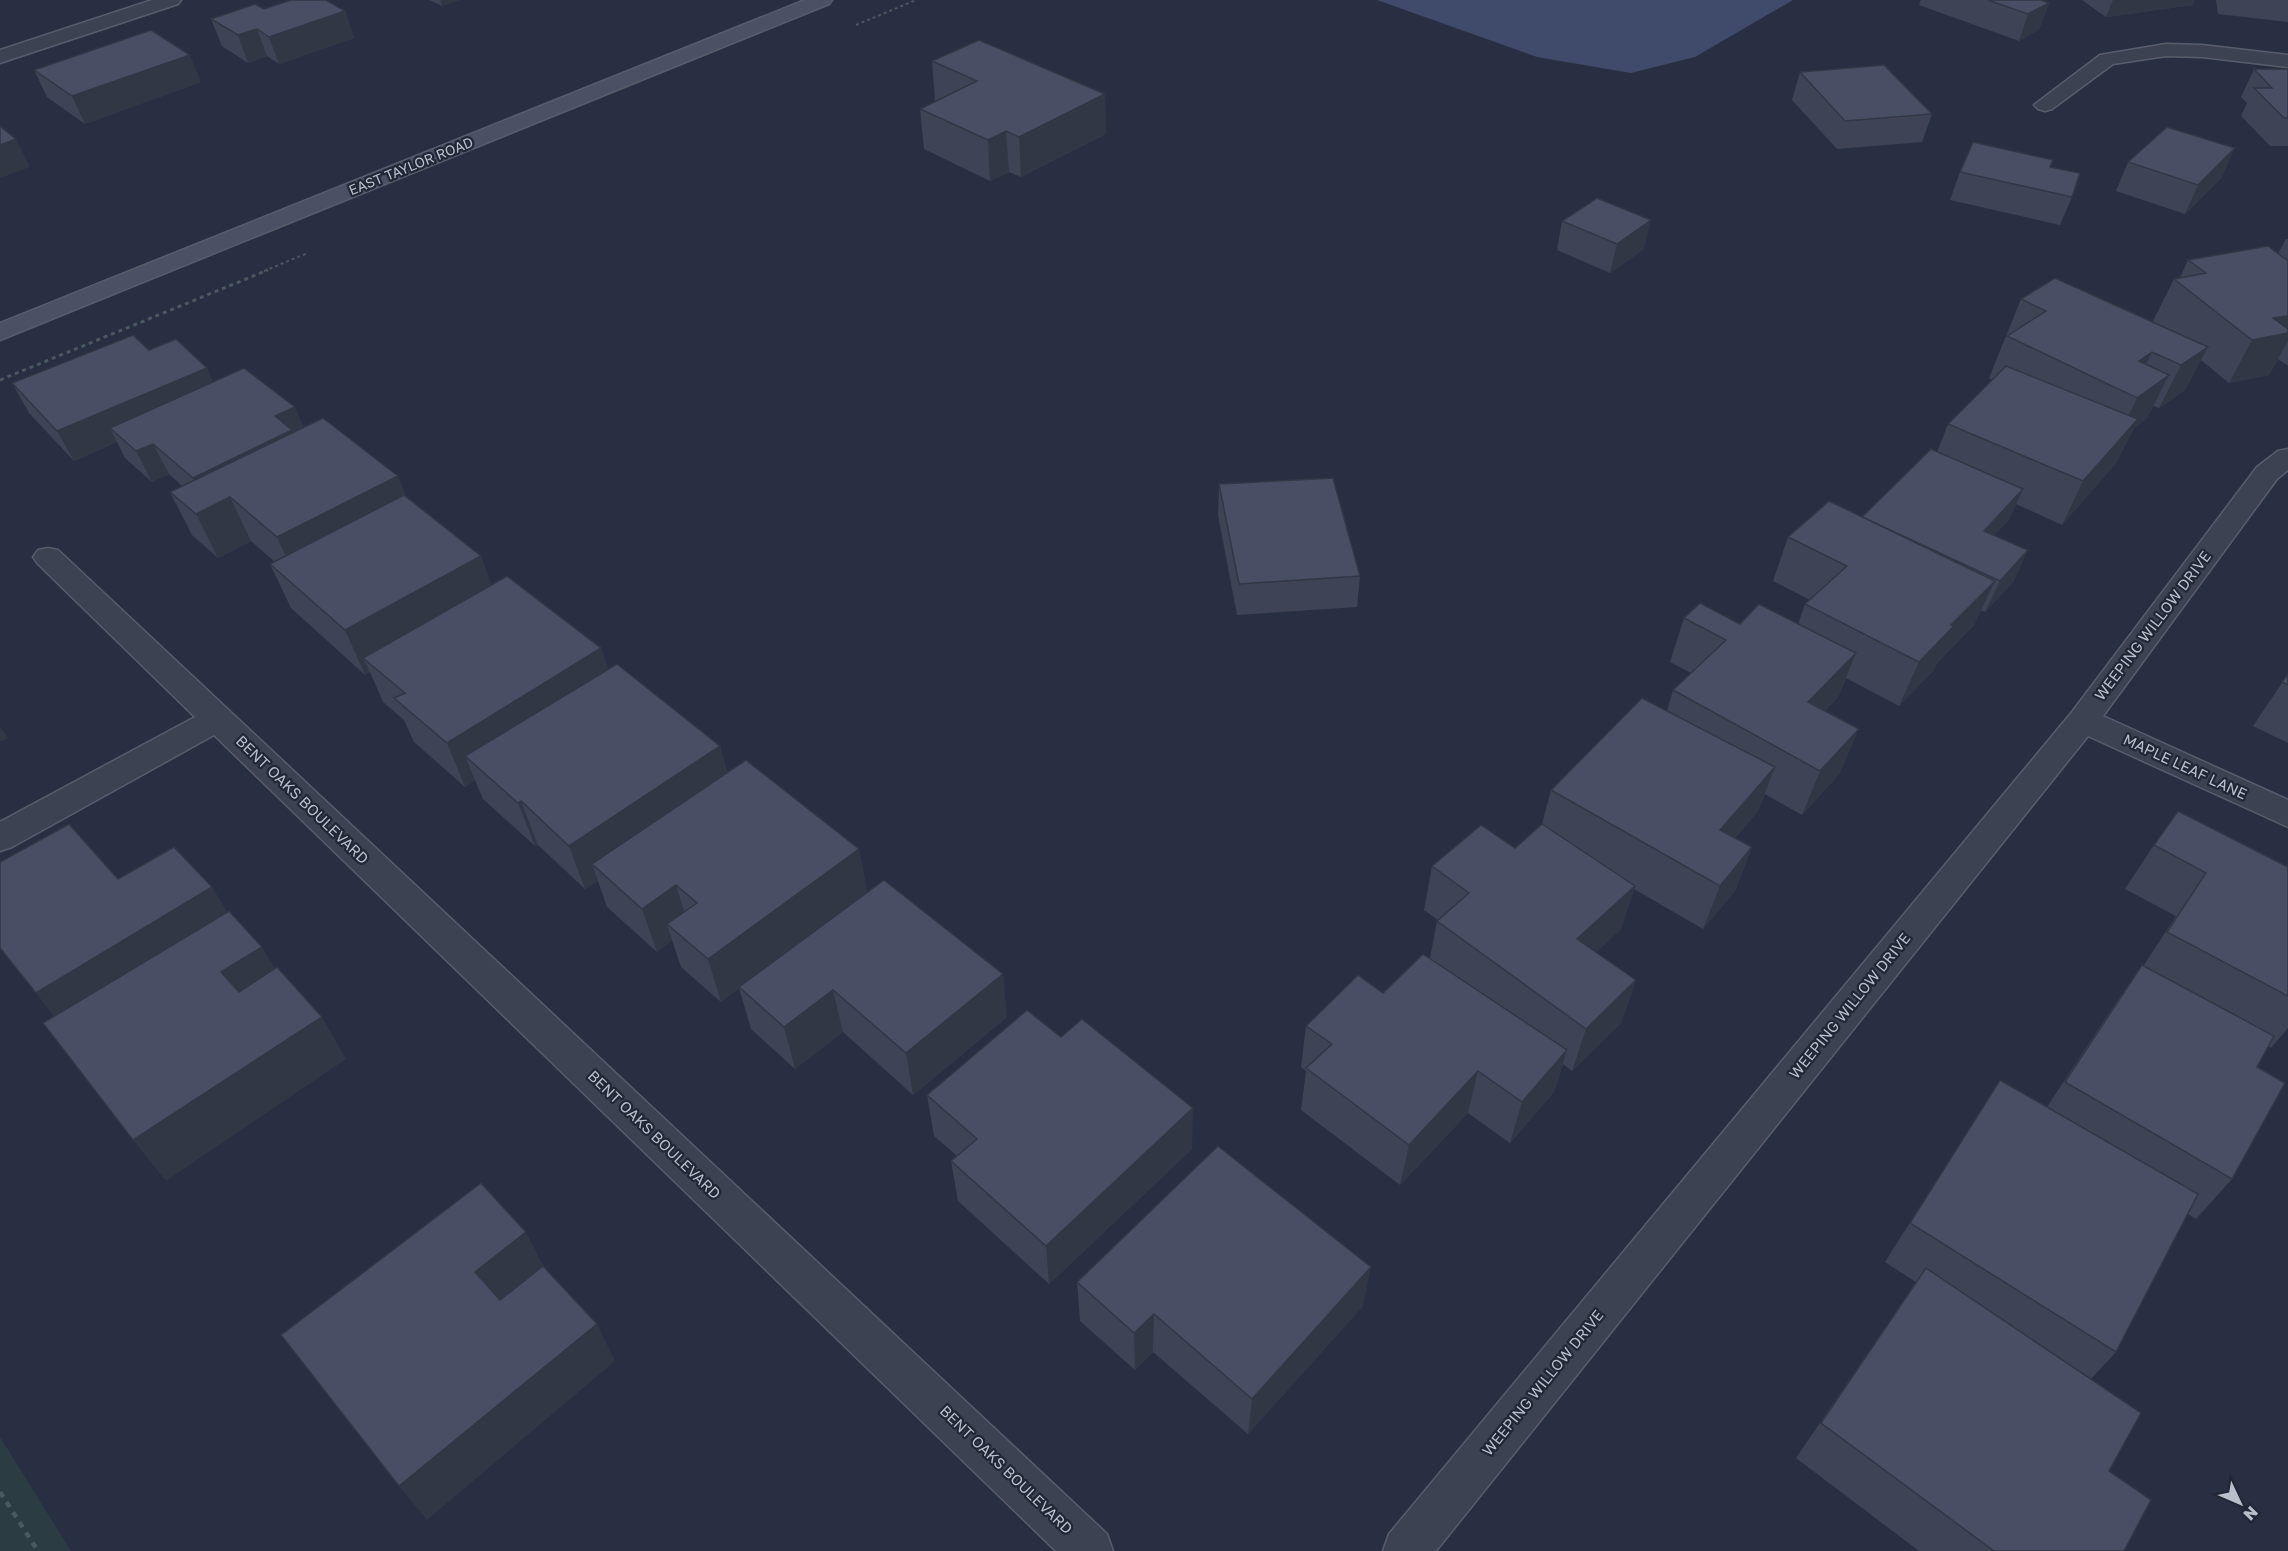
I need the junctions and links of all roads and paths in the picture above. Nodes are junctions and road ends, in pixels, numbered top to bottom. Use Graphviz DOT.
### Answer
graph roads {
  1 [pos="171,0"];
  2 [pos="822,0"];
  3 [pos="0,57"];
  4 [pos="2288,61"];
  5 [pos="2045,105"];
  6 [pos="318,249"];
  7 [pos="0,332"];
  8 [pos="0,380"];
  9 [pos="2288,457"];
  10 [pos="48,557"];
  11 [pos="217,719"];
  12 [pos="2083,720"];
  13 [pos="2288,814"];
  14 [pos="0,838"];
  15 [pos="0,1492"];
  16 [pos="38,1551"];
  17 [pos="1090,1551"];
  18 [pos="1406,1551"];
  1 -- 3 [label="street"];
  2 -- 7 [label="main road, EAST TAYLOR ROAD"];
  4 -- 5 [label="street"];
  6 -- 8 [label="path"];
  9 -- 12 [label="street, WEEPING WILLOW DRIVE"];
  10 -- 11 [label="street, BENT OAKS BOULEVARD"];
  11 -- 14 [label="street"];
  11 -- 17 [label="street, BENT OAKS BOULEVARD"];
  12 -- 13 [label="street, MAPLE LEAF LANE"];
  12 -- 18 [label="street, WEEPING WILLOW DRIVE"];
  15 -- 16 [label="path"];
}
